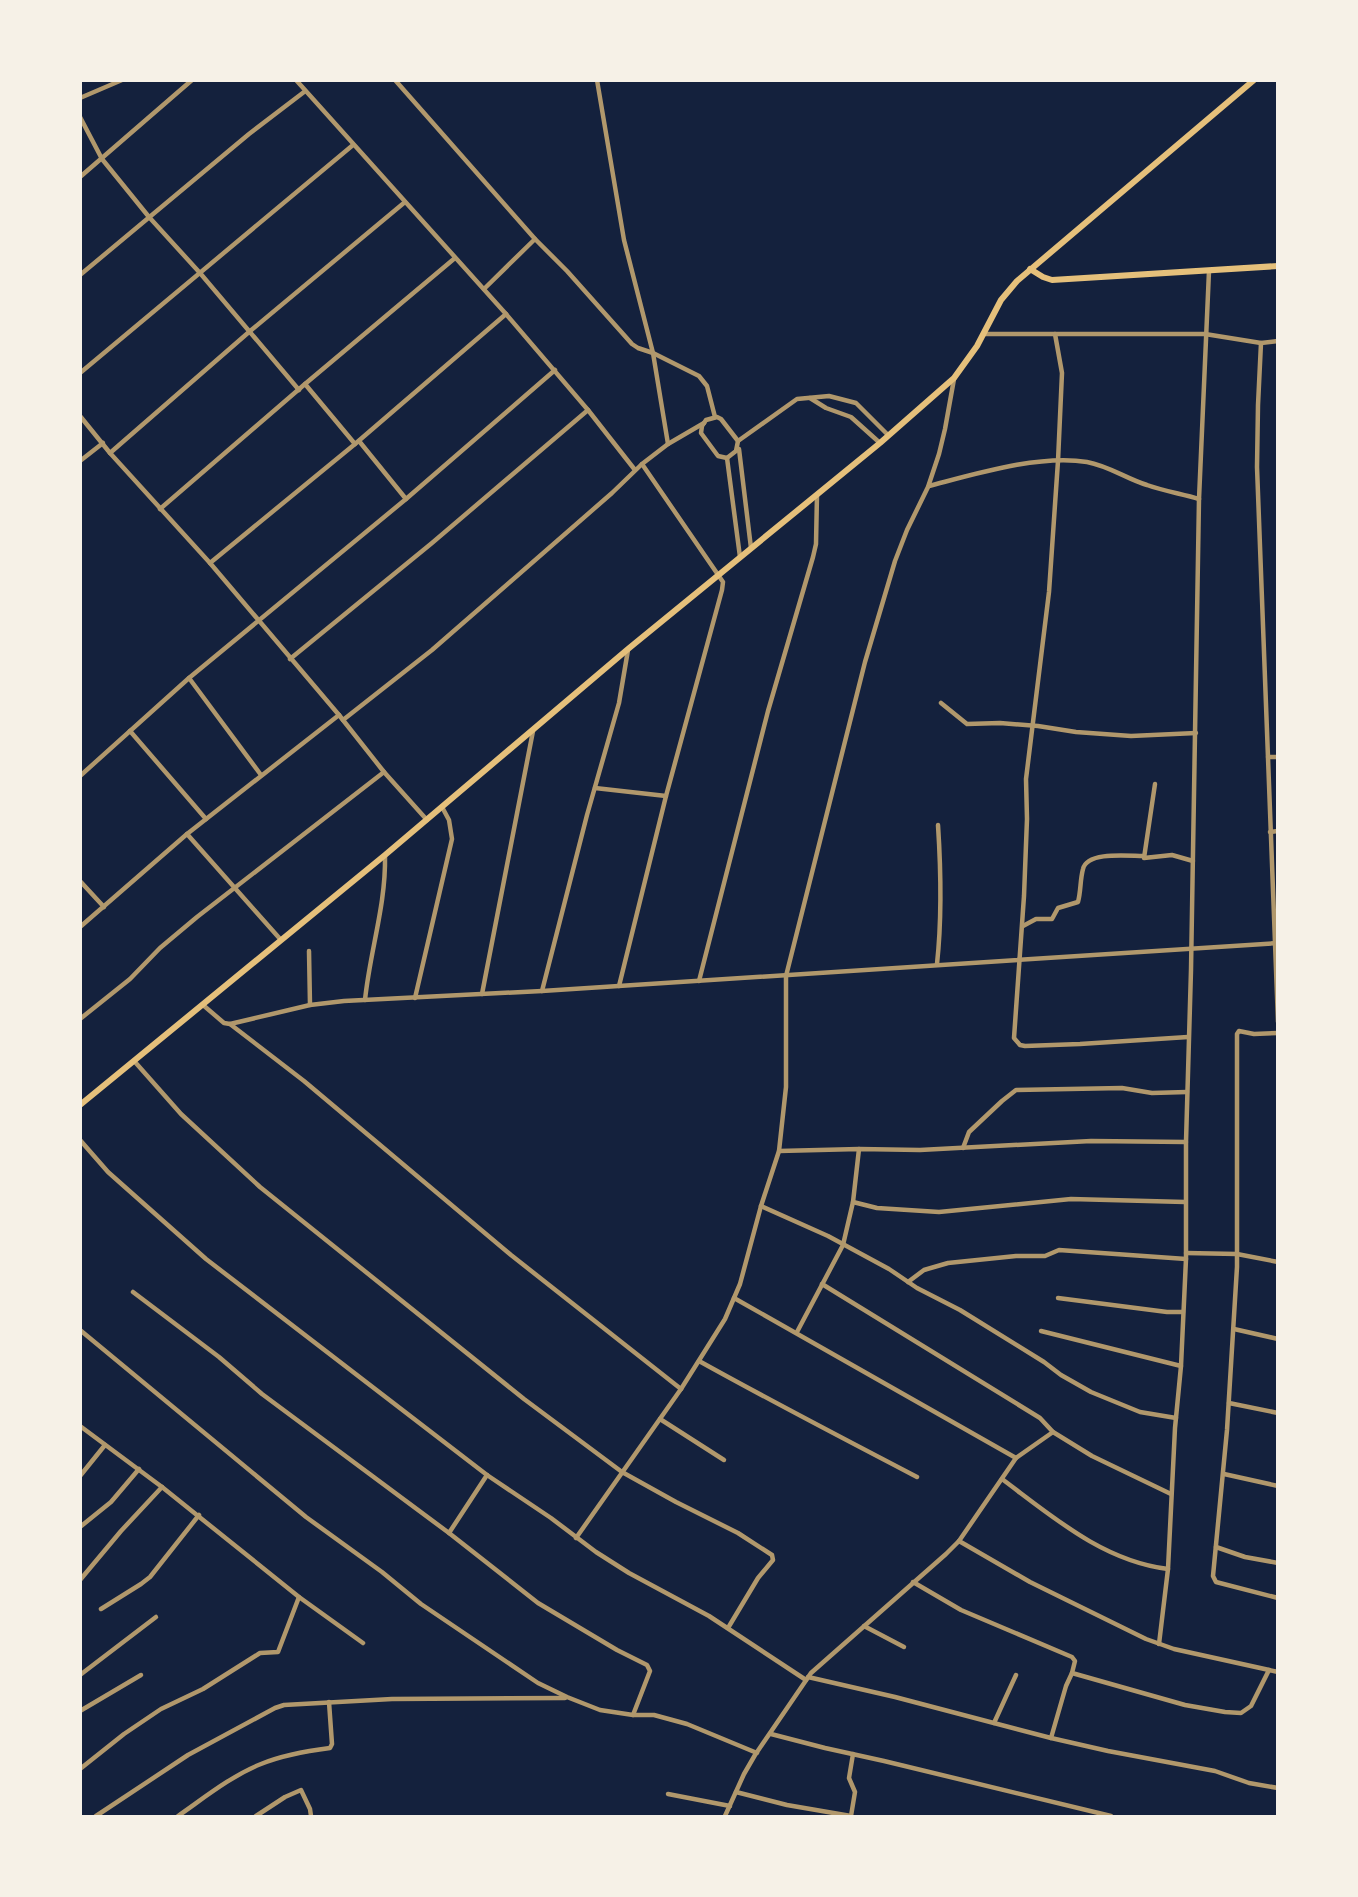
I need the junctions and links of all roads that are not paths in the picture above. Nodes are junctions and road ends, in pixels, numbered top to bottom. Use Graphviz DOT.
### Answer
graph roads {
  1 [pos="122,80"];
  2 [pos="192,80"];
  3 [pos="296,80"];
  4 [pos="395,80"];
  5 [pos="597,80"];
  6 [pos="1254,80"];
  7 [pos="304,92"];
  8 [pos="80,98"];
  9 [pos="80,117"];
  10 [pos="353,145"];
  11 [pos="102,159"];
  12 [pos="80,177"];
  13 [pos="405,202"];
  14 [pos="149,217"];
  15 [pos="535,239"];
  16 [pos="456,258"];
  17 [pos="1278,266"];
  18 [pos="1030,269"];
  19 [pos="1209,270"];
  20 [pos="200,273"];
  21 [pos="80,275"];
  22 [pos="484,289"];
  23 [pos="506,314"];
  24 [pos="249,332"];
  25 [pos="984,334"];
  26 [pos="1055,334"];
  27 [pos="1205,334"];
  28 [pos="1278,341"];
  29 [pos="1261,343"];
  30 [pos="653,353"];
  31 [pos="555,370"];
  32 [pos="80,373"];
  33 [pos="954,378"];
  34 [pos="305,384"];
  35 [pos="299,390"];
  36 [pos="809,398"];
  37 [pos="588,410"];
  38 [pos="80,416"];
  39 [pos="715,417"];
  40 [pos="704,423"];
  41 [pos="687,433"];
  42 [pos="701,433"];
  43 [pos="888,435"];
  44 [pos="103,443"];
  45 [pos="357,443"];
  46 [pos="738,443"];
  47 [pos="880,443"];
  48 [pos="668,444"];
  49 [pos="110,453"];
  50 [pos="727,458"];
  51 [pos="80,461"];
  52 [pos="1058,461"];
  53 [pos="642,464"];
  54 [pos="635,470"];
  55 [pos="928,486"];
  56 [pos="817,495"];
  57 [pos="407,499"];
  58 [pos="1199,499"];
  59 [pos="160,509"];
  60 [pos="751,549"];
  61 [pos="740,558"];
  62 [pos="210,563"];
  63 [pos="718,575"];
  64 [pos="258,621"];
  65 [pos="628,649"];
  66 [pos="290,659"];
  67 [pos="188,678"];
  68 [pos="941,703"];
  69 [pos="341,717"];
  70 [pos="1032,726"];
  71 [pos="130,731"];
  72 [pos="533,731"];
  73 [pos="1196,733"];
  74 [pos="1268,757"];
  75 [pos="1278,757"];
  76 [pos="384,772"];
  77 [pos="261,775"];
  78 [pos="80,776"];
  79 [pos="1155,784"];
  80 [pos="595,788"];
  81 [pos="666,796"];
  82 [pos="442,807"];
  83 [pos="206,819"];
  84 [pos="427,820"];
  85 [pos="938,825"];
  86 [pos="1278,831"];
  87 [pos="1270,832"];
  88 [pos="187,835"];
  89 [pos="385,855"];
  90 [pos="1143,856"];
  91 [pos="1193,861"];
  92 [pos="80,881"];
  93 [pos="235,887"];
  94 [pos="104,907"];
  95 [pos="1022,926"];
  96 [pos="80,927"];
  97 [pos="281,941"];
  98 [pos="1276,943"];
  99 [pos="1191,949"];
  100 [pos="309,951"];
  101 [pos="1020,960"];
  102 [pos="937,964"];
  103 [pos="786,976"];
  104 [pos="699,981"];
  105 [pos="619,986"];
  106 [pos="542,991"];
  107 [pos="482,995"];
  108 [pos="415,998"];
  109 [pos="365,1000"];
  110 [pos="203,1005"];
  111 [pos="310,1005"];
  112 [pos="80,1019"];
  113 [pos="1278,1022"];
  114 [pos="230,1024"];
  115 [pos="1278,1033"];
  116 [pos="1188,1037"];
  117 [pos="135,1062"];
  118 [pos="1188,1093"];
  119 [pos="80,1104"];
  120 [pos="80,1140"];
  121 [pos="1186,1142"];
  122 [pos="859,1149"];
  123 [pos="963,1149"];
  124 [pos="779,1151"];
  125 [pos="853,1202"];
  126 [pos="1185,1202"];
  127 [pos="761,1206"];
  128 [pos="843,1245"];
  129 [pos="1237,1254"];
  130 [pos="1186,1256"];
  131 [pos="1278,1262"];
  132 [pos="908,1282"];
  133 [pos="822,1284"];
  134 [pos="133,1292"];
  135 [pos="734,1298"];
  136 [pos="1058,1298"];
  137 [pos="1183,1312"];
  138 [pos="1234,1329"];
  139 [pos="80,1330"];
  140 [pos="1041,1331"];
  141 [pos="797,1332"];
  142 [pos="1278,1339"];
  143 [pos="699,1362"];
  144 [pos="1181,1366"];
  145 [pos="681,1389"];
  146 [pos="1229,1403"];
  147 [pos="1278,1413"];
  148 [pos="1176,1418"];
  149 [pos="660,1419"];
  150 [pos="80,1426"];
  151 [pos="1053,1432"];
  152 [pos="104,1445"];
  153 [pos="1016,1458"];
  154 [pos="724,1460"];
  155 [pos="139,1469"];
  156 [pos="622,1472"];
  157 [pos="1224,1474"];
  158 [pos="488,1475"];
  159 [pos="80,1476"];
  160 [pos="916,1477"];
  161 [pos="1002,1479"];
  162 [pos="1278,1486"];
  163 [pos="162,1487"];
  164 [pos="1171,1494"];
  165 [pos="199,1515"];
  166 [pos="80,1527"];
  167 [pos="449,1533"];
  168 [pos="576,1538"];
  169 [pos="959,1541"];
  170 [pos="1216,1547"];
  171 [pos="1278,1563"];
  172 [pos="1168,1569"];
  173 [pos="80,1580"];
  174 [pos="913,1582"];
  175 [pos="299,1597"];
  176 [pos="1278,1598"];
  177 [pos="101,1609"];
  178 [pos="156,1618"];
  179 [pos="864,1626"];
  180 [pos="728,1628"];
  181 [pos="363,1643"];
  182 [pos="1159,1644"];
  183 [pos="904,1647"];
  184 [pos="1269,1670"];
  185 [pos="1278,1672"];
  186 [pos="1072,1673"];
  187 [pos="80,1675"];
  188 [pos="141,1675"];
  189 [pos="1016,1675"];
  190 [pos="807,1679"];
  191 [pos="567,1698"];
  192 [pos="329,1702"];
  193 [pos="81,1710"];
  194 [pos="633,1715"];
  195 [pos="994,1723"];
  196 [pos="771,1734"];
  197 [pos="1051,1738"];
  198 [pos="757,1752"];
  199 [pos="853,1754"];
  200 [pos="80,1769"];
  201 [pos="1278,1788"];
  202 [pos="736,1792"];
  203 [pos="668,1794"];
  204 [pos="730,1806"];
  205 [pos="96,1816"];
  206 [pos="178,1816"];
  207 [pos="256,1816"];
  208 [pos="311,1816"];
  209 [pos="725,1816"];
  210 [pos="851,1816"];
  211 [pos="1111,1816"];
  1 -- 8 [label="street"];
  2 -- 11 [label="street"];
  3 -- 7 [label="street"];
  4 -- 15 [label="street"];
  5 -- 30 [label="street"];
  6 -- 18 [label="main road"];
  7 -- 10 [label="street"];
  7 -- 14 [label="street"];
  9 -- 11 [label="street"];
  10 -- 13 [label="street"];
  10 -- 20 [label="street"];
  11 -- 12 [label="street"];
  11 -- 14 [label="street"];
  13 -- 16 [label="street"];
  13 -- 24 [label="street"];
  14 -- 20 [label="street"];
  14 -- 21 [label="street"];
  15 -- 22 [label="street"];
  15 -- 30 [label="street"];
  16 -- 22 [label="street"];
  16 -- 34 [label="street"];
  17 -- 19 [label="main road"];
  18 -- 19 [label="main road"];
  18 -- 25 [label="main road"];
  19 -- 27 [label="street"];
  20 -- 24 [label="street"];
  20 -- 32 [label="street"];
  22 -- 23 [label="street"];
  23 -- 31 [label="street"];
  23 -- 45 [label="street"];
  24 -- 35 [label="street"];
  24 -- 49 [label="street"];
  25 -- 26 [label="street"];
  25 -- 33 [label="main road"];
  26 -- 27 [label="street"];
  26 -- 52 [label="street"];
  27 -- 29 [label="street"];
  27 -- 58 [label="street"];
  28 -- 29 [label="street"];
  29 -- 74 [label="street"];
  30 -- 39 [label="street"];
  30 -- 48 [label="street"];
  31 -- 37 [label="street"];
  31 -- 57 [label="street"];
  33 -- 43 [label="main road"];
  33 -- 55 [label="street"];
  34 -- 35 [label="street"];
  34 -- 45 [label="street"];
  35 -- 59 [label="street"];
  36 -- 43 [label="street"];
  36 -- 46 [label="street"];
  36 -- 47 [label="street"];
  37 -- 54 [label="street"];
  37 -- 66 [label="street"];
  38 -- 44 [label="street"];
  39 -- 40 [label="street"];
  39 -- 46 [label="street"];
  40 -- 41 [label="street"];
  40 -- 42 [label="street"];
  41 -- 42 [label="street"];
  41 -- 48 [label="street"];
  42 -- 50 [label="street"];
  43 -- 47 [label="main road"];
  44 -- 49 [label="street"];
  44 -- 51 [label="street"];
  45 -- 57 [label="street"];
  45 -- 62 [label="street"];
  46 -- 50 [label="street"];
  46 -- 60 [label="street"];
  47 -- 56 [label="main road"];
  48 -- 53 [label="street"];
  49 -- 59 [label="street"];
  50 -- 61 [label="street"];
  52 -- 55 [label="street"];
  52 -- 58 [label="street"];
  52 -- 70 [label="street"];
  53 -- 54 [label="street"];
  53 -- 63 [label="street"];
  54 -- 69 [label="street"];
  55 -- 103 [label="street"];
  56 -- 60 [label="main road"];
  56 -- 104 [label="street"];
  57 -- 64 [label="street"];
  58 -- 73 [label="street"];
  59 -- 62 [label="street"];
  60 -- 61 [label="main road"];
  61 -- 63 [label="main road"];
  62 -- 64 [label="street"];
  63 -- 65 [label="main road"];
  63 -- 81 [label="street"];
  64 -- 66 [label="street"];
  64 -- 67 [label="street"];
  65 -- 72 [label="main road"];
  65 -- 80 [label="street"];
  66 -- 69 [label="street"];
  67 -- 71 [label="street"];
  67 -- 77 [label="street"];
  68 -- 70 [label="street"];
  69 -- 76 [label="street"];
  69 -- 77 [label="street"];
  70 -- 73 [label="street"];
  70 -- 95 [label="street"];
  71 -- 78 [label="street"];
  71 -- 83 [label="street"];
  72 -- 82 [label="main road"];
  72 -- 107 [label="street"];
  73 -- 91 [label="street"];
  74 -- 75 [label="street"];
  74 -- 87 [label="street"];
  76 -- 84 [label="street"];
  76 -- 93 [label="street"];
  77 -- 83 [label="street"];
  79 -- 90 [label="street"];
  80 -- 81 [label="street"];
  80 -- 106 [label="street"];
  81 -- 105 [label="street"];
  82 -- 84 [label="main road"];
  82 -- 108 [label="street"];
  83 -- 88 [label="street"];
  84 -- 89 [label="main road"];
  85 -- 102 [label="street"];
  86 -- 87 [label="street"];
  87 -- 98 [label="street"];
  88 -- 93 [label="street"];
  88 -- 94 [label="street"];
  89 -- 97 [label="main road"];
  89 -- 109 [label="street"];
  90 -- 91 [label="street"];
  90 -- 95 [label="street"];
  91 -- 99 [label="street"];
  92 -- 94 [label="street"];
  93 -- 97 [label="street"];
  93 -- 112 [label="street"];
  94 -- 96 [label="street"];
  95 -- 101 [label="street"];
  97 -- 110 [label="main road"];
  98 -- 99 [label="street"];
  98 -- 113 [label="street"];
  99 -- 101 [label="street"];
  99 -- 116 [label="street"];
  100 -- 111 [label="street"];
  101 -- 102 [label="street"];
  101 -- 116 [label="street"];
  102 -- 103 [label="street"];
  103 -- 104 [label="street"];
  103 -- 124 [label="street"];
  104 -- 105 [label="street"];
  105 -- 106 [label="street"];
  106 -- 107 [label="street"];
  107 -- 108 [label="street"];
  108 -- 109 [label="street"];
  109 -- 111 [label="street"];
  110 -- 114 [label="street"];
  110 -- 117 [label="main road"];
  111 -- 114 [label="street"];
  114 -- 145 [label="street"];
  115 -- 129 [label="street"];
  116 -- 118 [label="street"];
  117 -- 119 [label="main road"];
  117 -- 156 [label="street"];
  118 -- 121 [label="street"];
  118 -- 123 [label="street"];
  120 -- 158 [label="street"];
  121 -- 123 [label="street"];
  121 -- 126 [label="street"];
  122 -- 123 [label="street"];
  122 -- 124 [label="street"];
  122 -- 125 [label="street"];
  124 -- 127 [label="street"];
  125 -- 126 [label="street"];
  125 -- 128 [label="street"];
  126 -- 130 [label="street"];
  127 -- 128 [label="street"];
  127 -- 135 [label="street"];
  128 -- 132 [label="street"];
  128 -- 133 [label="street"];
  129 -- 130 [label="street"];
  129 -- 131 [label="street"];
  129 -- 138 [label="street"];
  130 -- 132 [label="street"];
  130 -- 137 [label="street"];
  132 -- 148 [label="street"];
  133 -- 141 [label="street"];
  133 -- 151 [label="street"];
  134 -- 167 [label="street"];
  135 -- 141 [label="street"];
  135 -- 143 [label="street"];
  136 -- 137 [label="street"];
  137 -- 144 [label="street"];
  138 -- 142 [label="street"];
  138 -- 146 [label="street"];
  139 -- 191 [label="street"];
  140 -- 144 [label="street"];
  141 -- 153 [label="street"];
  143 -- 145 [label="street"];
  143 -- 160 [label="street"];
  144 -- 148 [label="street"];
  145 -- 149 [label="street"];
  146 -- 147 [label="street"];
  146 -- 157 [label="street"];
  148 -- 164 [label="street"];
  149 -- 154 [label="street"];
  149 -- 156 [label="street"];
  150 -- 152 [label="street"];
  151 -- 153 [label="street"];
  151 -- 164 [label="street"];
  152 -- 155 [label="street"];
  152 -- 159 [label="street"];
  153 -- 161 [label="street"];
  155 -- 163 [label="street"];
  155 -- 166 [label="street"];
  156 -- 168 [label="street"];
  156 -- 180 [label="street"];
  157 -- 162 [label="street"];
  157 -- 170 [label="street"];
  158 -- 167 [label="street"];
  158 -- 168 [label="street"];
  161 -- 169 [label="street"];
  161 -- 172 [label="street"];
  163 -- 165 [label="street"];
  163 -- 173 [label="street"];
  164 -- 172 [label="street"];
  165 -- 175 [label="street"];
  165 -- 177 [label="street"];
  167 -- 194 [label="street"];
  168 -- 180 [label="street"];
  169 -- 174 [label="street"];
  169 -- 182 [label="street"];
  170 -- 171 [label="street"];
  170 -- 176 [label="street"];
  172 -- 182 [label="street"];
  174 -- 179 [label="street"];
  174 -- 186 [label="street"];
  175 -- 181 [label="street"];
  175 -- 200 [label="street"];
  178 -- 187 [label="street"];
  179 -- 183 [label="street"];
  179 -- 190 [label="street"];
  180 -- 190 [label="street"];
  182 -- 184 [label="street"];
  184 -- 185 [label="street"];
  184 -- 186 [label="street"];
  186 -- 197 [label="street"];
  188 -- 193 [label="street"];
  189 -- 195 [label="street"];
  190 -- 195 [label="street"];
  190 -- 196 [label="street"];
  191 -- 192 [label="street"];
  191 -- 194 [label="street"];
  192 -- 205 [label="street"];
  192 -- 206 [label="street"];
  194 -- 198 [label="street"];
  195 -- 197 [label="street"];
  196 -- 198 [label="street"];
  196 -- 199 [label="street"];
  197 -- 201 [label="street"];
  198 -- 202 [label="street"];
  199 -- 210 [label="street"];
  199 -- 211 [label="street"];
  202 -- 204 [label="street"];
  202 -- 210 [label="street"];
  203 -- 204 [label="street"];
  204 -- 209 [label="street"];
  207 -- 208 [label="street"];
}
